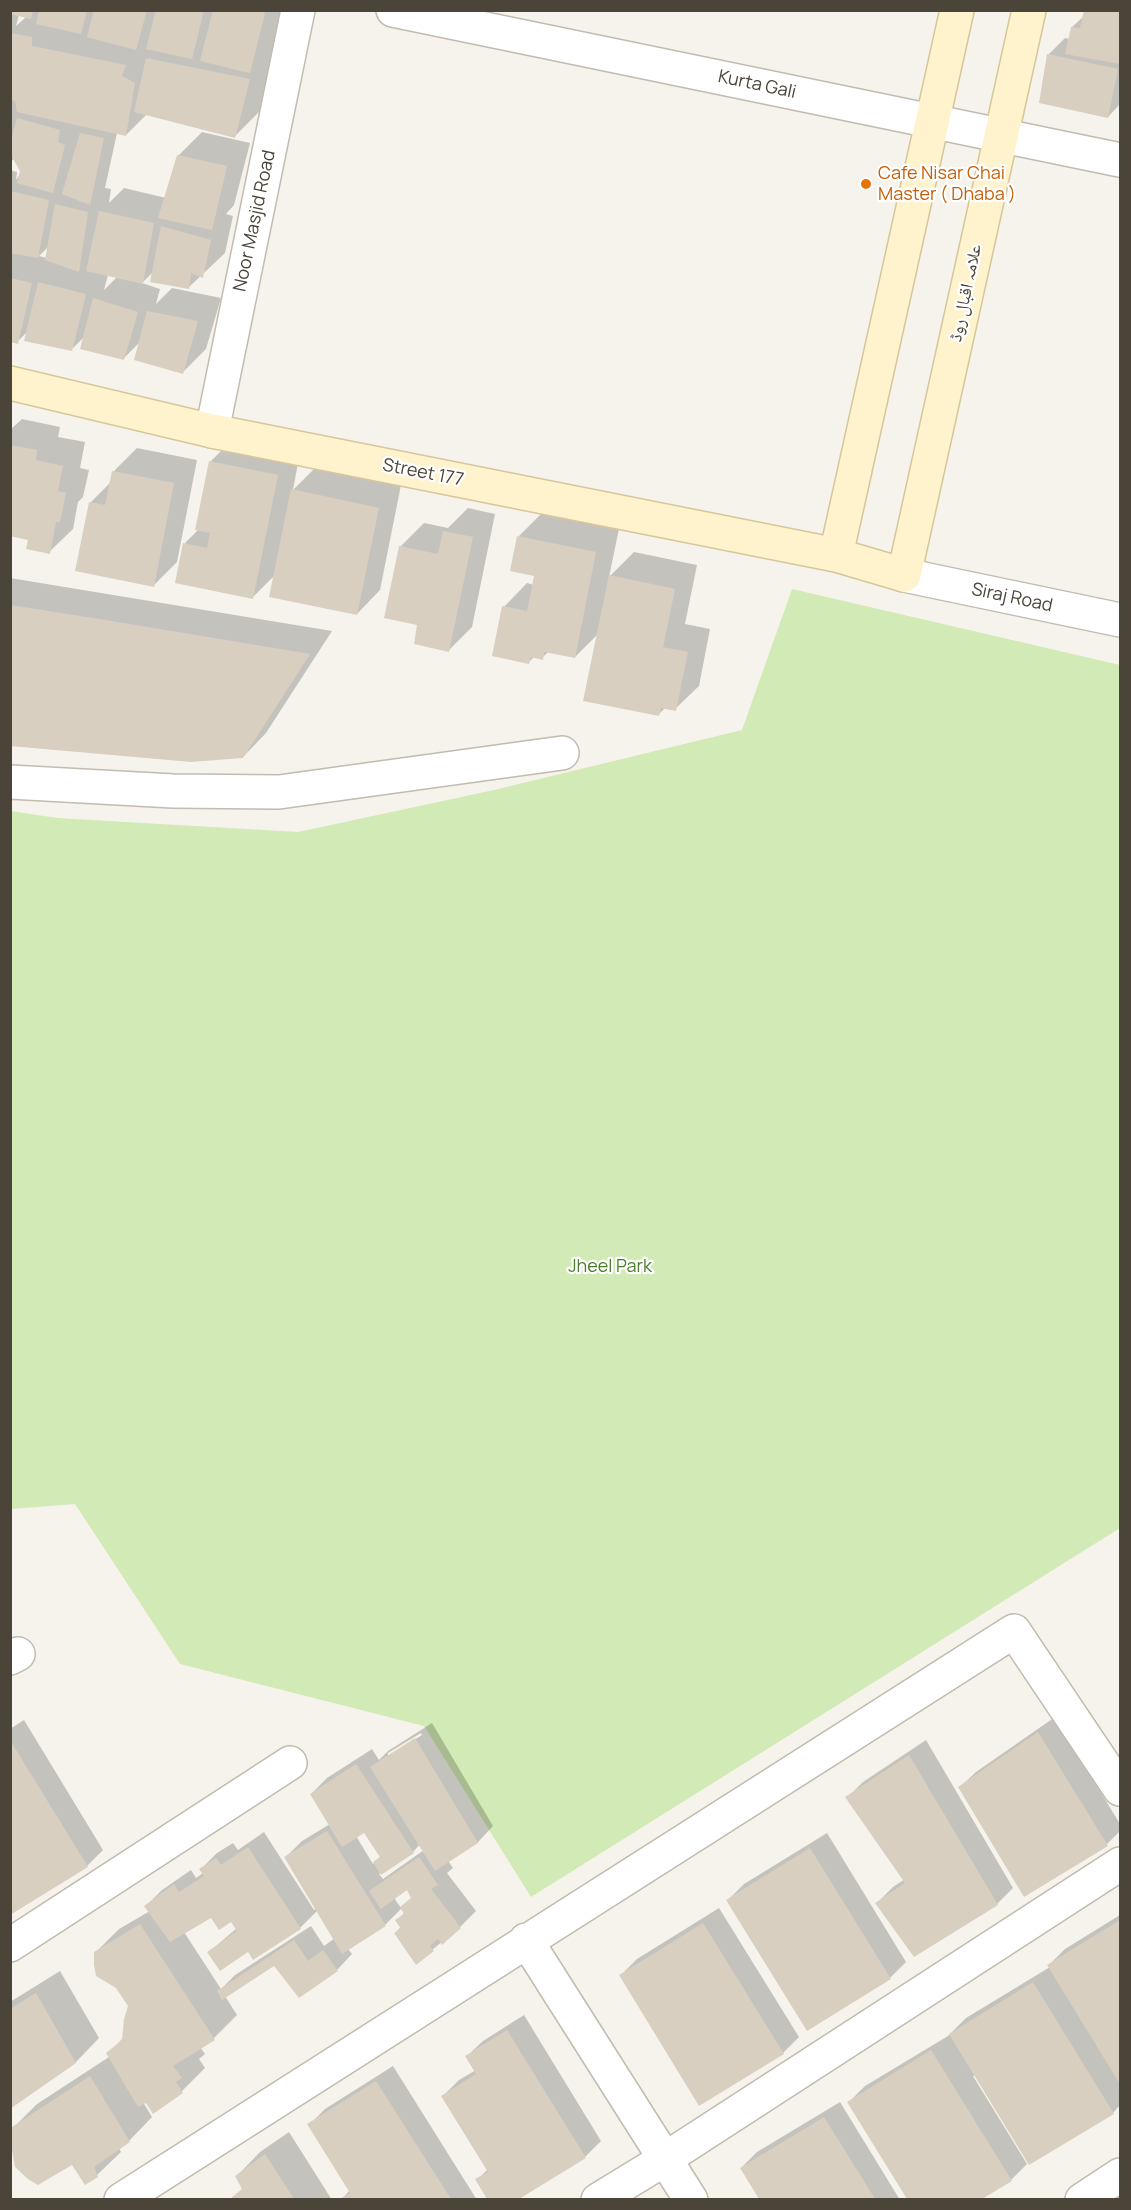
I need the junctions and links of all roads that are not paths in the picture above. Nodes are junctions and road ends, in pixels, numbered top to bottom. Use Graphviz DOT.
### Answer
graph roads {
  1 [pos="298,10"];
  2 [pos="393,10"];
  3 [pos="957,10"];
  4 [pos="1029,10"];
  5 [pos="932,122"];
  6 [pos="1001,136"];
  7 [pos="1120,160"];
  8 [pos="10,383"];
  9 [pos="212,431"];
  10 [pos="836,555"];
  11 [pos="904,575"];
  12 [pos="1120,620"];
  13 [pos="562,753"];
  14 [pos="10,782"];
  15 [pos="290,1763"];
  16 [pos="1120,1789"];
  17 [pos="1120,1864"];
  18 [pos="526,1940"];
  19 [pos="10,1945"];
  20 [pos="665,2159"];
  21 [pos="1120,2175"];
  22 [pos="120,2199"];
  23 [pos="598,2199"];
  24 [pos="691,2199"];
  25 [pos="1082,2199"];
  1 -- 9 [label="street, Noor Masjid Road"];
  2 -- 5 [label="street, Kurta Gali"];
  3 -- 5 [label="street"];
  4 -- 6 [label="street, علامہ اقبال روڈ"];
  5 -- 6 [label="street, Kurta Gali"];
  5 -- 10 [label="street"];
  6 -- 7 [label="street, Kurta Gali"];
  6 -- 11 [label="street, علامہ اقبال روڈ"];
  8 -- 9 [label="street, Street 177"];
  9 -- 10 [label="street, Street 177"];
  10 -- 11 [label="street, Street 177"];
  11 -- 12 [label="street, Siraj Road"];
  13 -- 14 [label="street"];
  15 -- 19 [label="street"];
  16 -- 18 [label="street"];
  17 -- 20 [label="street"];
  18 -- 20 [label="street"];
  18 -- 22 [label="street"];
  20 -- 23 [label="street"];
  20 -- 24 [label="street"];
  21 -- 25 [label="street"];
}
